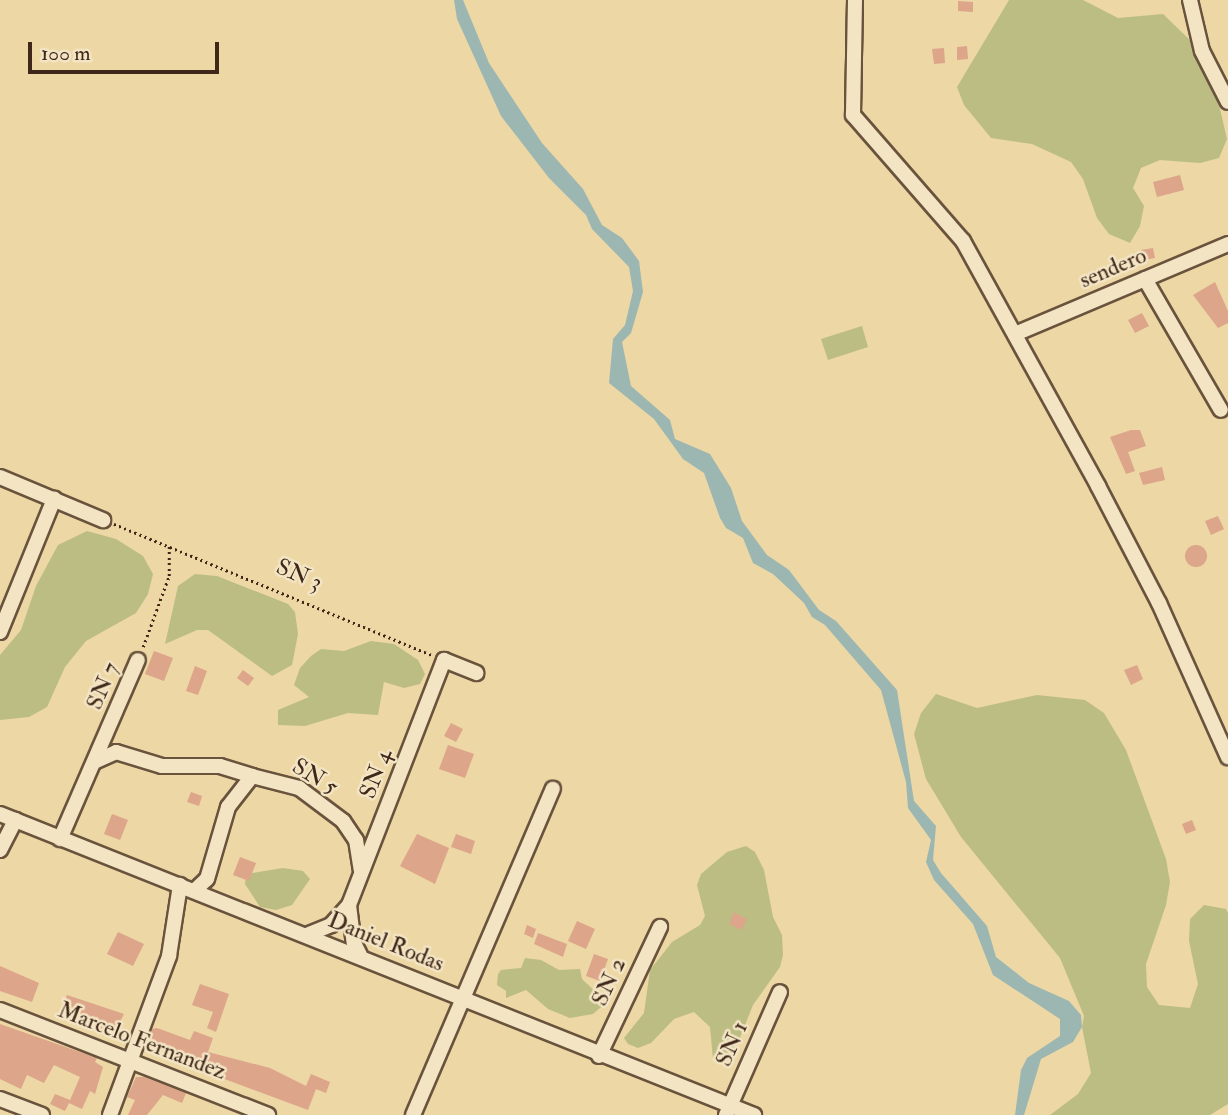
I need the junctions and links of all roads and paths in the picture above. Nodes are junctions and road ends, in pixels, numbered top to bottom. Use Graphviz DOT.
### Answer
graph roads {
  1 [pos="855,0"];
  2 [pos="1190,0"];
  3 [pos="1228,102"];
  4 [pos="1228,244"];
  5 [pos="1144,279"];
  6 [pos="1015,334"];
  7 [pos="1221,410"];
  8 [pos="0,477"];
  9 [pos="54,499"];
  10 [pos="103,520"];
  11 [pos="169,546"];
  12 [pos="0,632"];
  13 [pos="138,660"];
  14 [pos="444,660"];
  15 [pos="477,673"];
  16 [pos="1228,757"];
  17 [pos="96,761"];
  18 [pos="252,776"];
  19 [pos="553,789"];
  20 [pos="0,814"];
  21 [pos="15,820"];
  22 [pos="60,839"];
  23 [pos="0,850"];
  24 [pos="362,874"];
  25 [pos="180,885"];
  26 [pos="195,890"];
  27 [pos="349,905"];
  28 [pos="660,927"];
  29 [pos="309,934"];
  30 [pos="360,955"];
  31 [pos="780,992"];
  32 [pos="462,998"];
  33 [pos="0,1010"];
  34 [pos="599,1056"];
  35 [pos="131,1060"];
  36 [pos="0,1099"];
  37 [pos="728,1110"];
  38 [pos="42,1115"];
  39 [pos="110,1115"];
  40 [pos="268,1115"];
  41 [pos="414,1115"];
  42 [pos="754,1115"];
  1 -- 6 [label="street"];
  2 -- 3 [label="street"];
  4 -- 5 [label="street, sendero"];
  5 -- 6 [label="street, sendero"];
  5 -- 7 [label="street"];
  6 -- 16 [label="street"];
  8 -- 9 [label="street"];
  9 -- 10 [label="street"];
  9 -- 12 [label="street"];
  10 -- 11 [label="path, SN 3"];
  11 -- 13 [label="path, SN 7"];
  11 -- 14 [label="path, SN 3"];
  13 -- 17 [label="street, SN 7"];
  14 -- 15 [label="street"];
  14 -- 24 [label="street, SN 4"];
  17 -- 18 [label="street, SN 5"];
  17 -- 22 [label="street, SN 7"];
  18 -- 24 [label="street, SN 5"];
  18 -- 26 [label="street"];
  19 -- 32 [label="street"];
  20 -- 21 [label="street, Daniel Rodas"];
  21 -- 22 [label="street, Daniel Rodas"];
  21 -- 23 [label="street"];
  22 -- 25 [label="street, Daniel Rodas"];
  24 -- 27 [label="street, SN 4"];
  25 -- 26 [label="street, Daniel Rodas"];
  25 -- 35 [label="street"];
  26 -- 29 [label="street, Daniel Rodas"];
  27 -- 29 [label="street, SN 4"];
  27 -- 30 [label="street"];
  28 -- 34 [label="street, SN 2"];
  29 -- 30 [label="street, Daniel Rodas"];
  30 -- 32 [label="street, Daniel Rodas"];
  31 -- 37 [label="street, SN 1"];
  32 -- 34 [label="street, Daniel Rodas"];
  32 -- 41 [label="street"];
  33 -- 35 [label="street, Marcelo Fernandez"];
  34 -- 37 [label="street, Daniel Rodas"];
  35 -- 39 [label="street"];
  35 -- 40 [label="street, Marcelo Fernandez"];
  36 -- 38 [label="street"];
  37 -- 42 [label="street, Daniel Rodas"];
}
